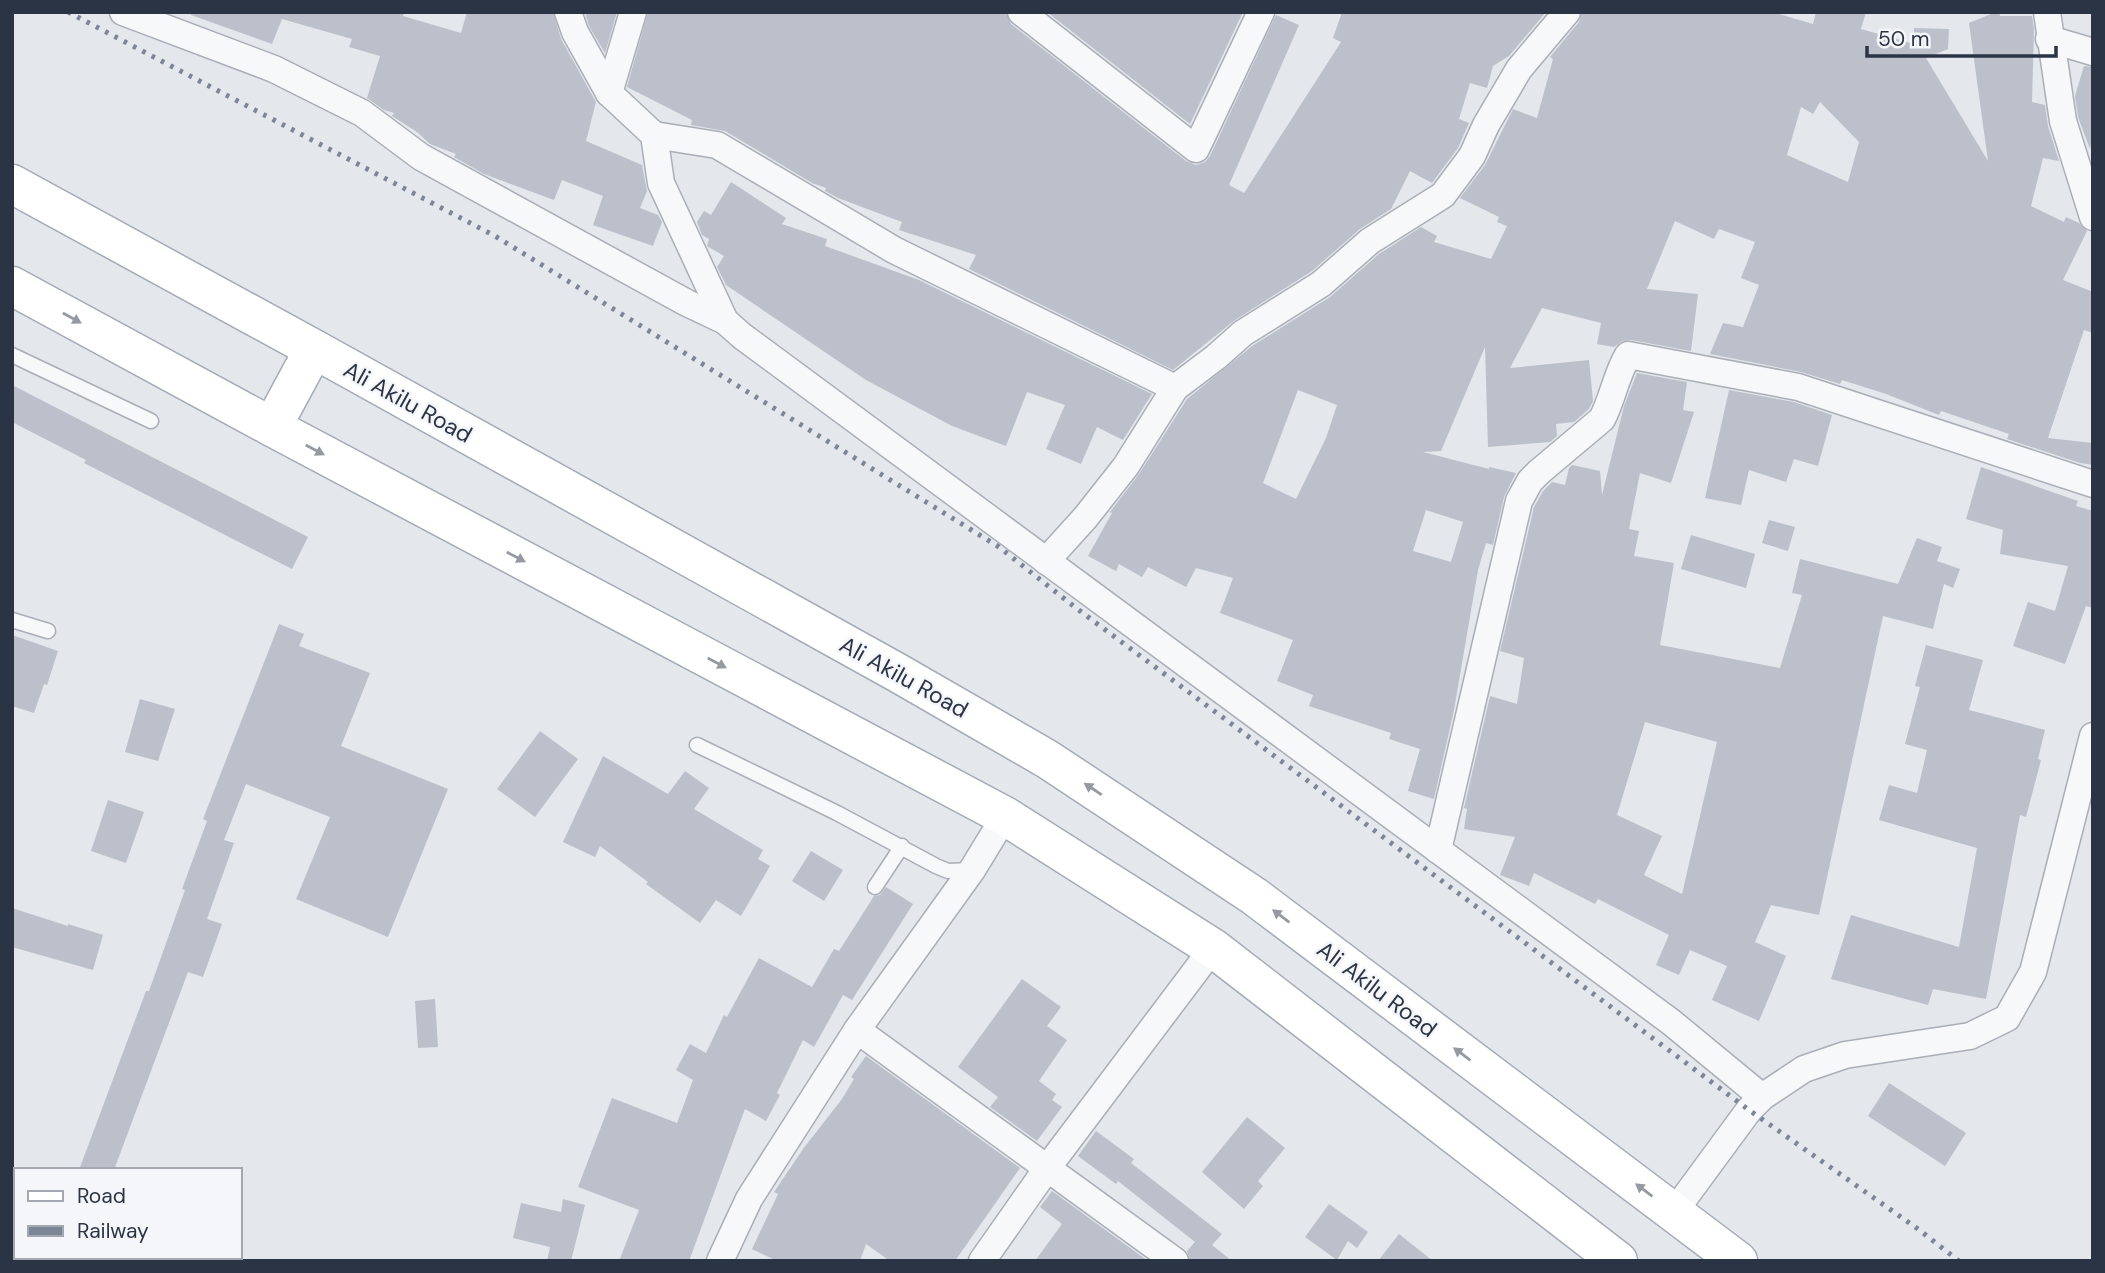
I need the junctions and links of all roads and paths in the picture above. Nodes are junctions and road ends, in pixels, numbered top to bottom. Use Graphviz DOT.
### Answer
graph roads {
  1 [pos="123,12"];
  2 [pos="568,12"];
  3 [pos="634,12"];
  4 [pos="1021,12"];
  5 [pos="1261,12"];
  6 [pos="1567,12"];
  7 [pos="2047,19"];
  8 [pos="2093,52"];
  9 [pos="610,93"];
  10 [pos="654,135"];
  11 [pos="12,184"];
  12 [pos="2093,217"];
  13 [pos="12,286"];
  14 [pos="725,321"];
  15 [pos="314,349"];
  16 [pos="12,355"];
  17 [pos="1175,388"];
  18 [pos="151,421"];
  19 [pos="272,427"];
  20 [pos="2093,484"];
  21 [pos="1046,561"];
  22 [pos="12,620"];
  23 [pos="48,631"];
  24 [pos="2093,736"];
  25 [pos="696,745"];
  26 [pos="1005,816"];
  27 [pos="902,846"];
  28 [pos="1438,850"];
  29 [pos="972,870"];
  30 [pos="875,887"];
  31 [pos="1213,948"];
  32 [pos="857,1030"];
  33 [pos="1762,1097"];
  34 [pos="1048,1167"];
  35 [pos="1674,1212"];
  36 [pos="720,1261"];
  37 [pos="982,1261"];
  38 [pos="1175,1261"];
  39 [pos="1618,1261"];
  40 [pos="1738,1261"];
  1 -- 14 [label="street"];
  2 -- 9 [label="street"];
  3 -- 9 [label="street"];
  4 -- 5 [label="street"];
  6 -- 17 [label="street"];
  7 -- 8 [label="street"];
  7 -- 12 [label="street"];
  9 -- 10 [label="street"];
  10 -- 14 [label="street"];
  10 -- 17 [label="street"];
  11 -- 15 [label="main road, Ali Akilu Road"];
  13 -- 19 [label="main road, one-way"];
  14 -- 21 [label="street"];
  15 -- 19 [label="main road"];
  35 -- 15 [label="main road, Ali Akilu Road, one-way"];
  16 -- 18 [label="lane"];
  17 -- 21 [label="street"];
  19 -- 26 [label="main road, one-way"];
  20 -- 28 [label="street"];
  21 -- 28 [label="street"];
  22 -- 23 [label="lane"];
  24 -- 33 [label="street"];
  25 -- 27 [label="lane"];
  26 -- 29 [label="street"];
  26 -- 31 [label="main road"];
  27 -- 29 [label="lane"];
  27 -- 30 [label="lane"];
  28 -- 33 [label="street"];
  29 -- 32 [label="street"];
  31 -- 34 [label="street"];
  31 -- 39 [label="main road"];
  32 -- 34 [label="street"];
  32 -- 36 [label="street"];
  33 -- 35 [label="street"];
  34 -- 37 [label="street"];
  34 -- 38 [label="street"];
  35 -- 40 [label="main road, Ali Akilu Road"];
}
